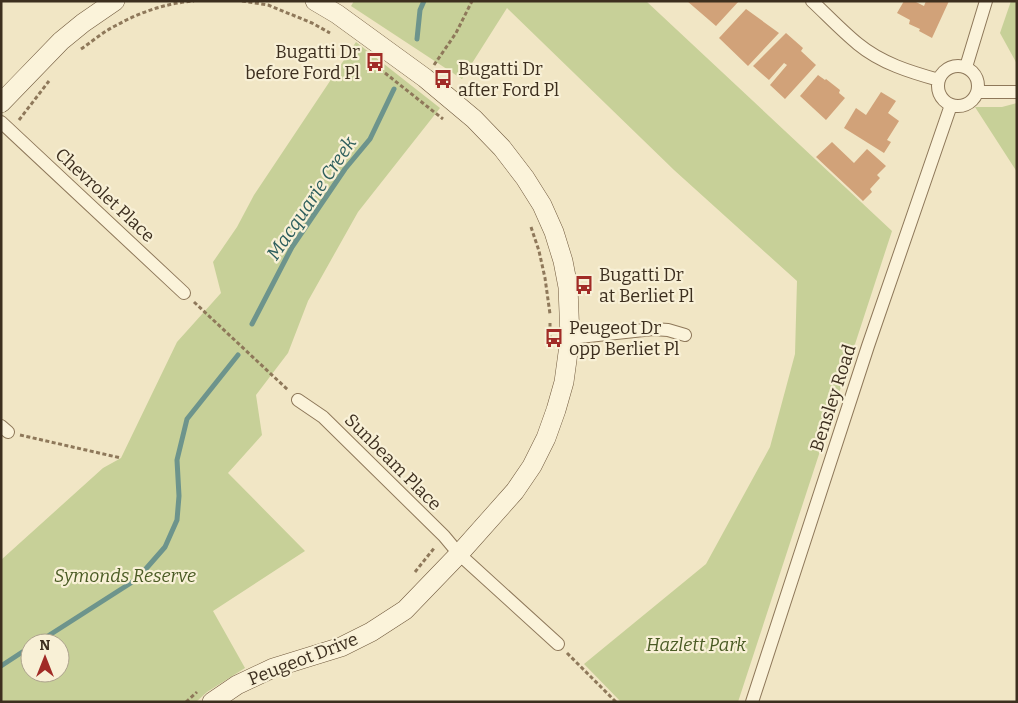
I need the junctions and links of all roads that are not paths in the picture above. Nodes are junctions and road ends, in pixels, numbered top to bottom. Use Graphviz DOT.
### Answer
graph roads {
  1 [pos="115,1"];
  2 [pos="315,1"];
  3 [pos="812,1"];
  4 [pos="986,1"];
  5 [pos="966,67"];
  6 [pos="938,80"];
  7 [pos="978,92"];
  8 [pos="1017,92"];
  9 [pos="1,103"];
  10 [pos="951,105"];
  11 [pos="1,122"];
  12 [pos="184,293"];
  13 [pos="685,335"];
  14 [pos="570,338"];
  15 [pos="298,400"];
  16 [pos="459,554"];
  17 [pos="558,644"];
  18 [pos="208,695"];
  19 [pos="752,702"];
  1 -- 9 [label="street"];
  2 -- 14 [label="street, Peugeot Drive"];
  3 -- 6 [label="street"];
  4 -- 5 [label="street"];
  5 -- 6 [label="street"];
  5 -- 7 [label="street"];
  6 -- 10 [label="street"];
  7 -- 8 [label="street"];
  7 -- 10 [label="street"];
  10 -- 19 [label="street, Bensley Road"];
  11 -- 12 [label="street, Chevrolet Place"];
  13 -- 14 [label="street"];
  14 -- 16 [label="street, Peugeot Drive"];
  15 -- 16 [label="street, Sunbeam Place"];
  16 -- 17 [label="street, Sunbeam Place"];
  16 -- 18 [label="street, Peugeot Drive"];
}
